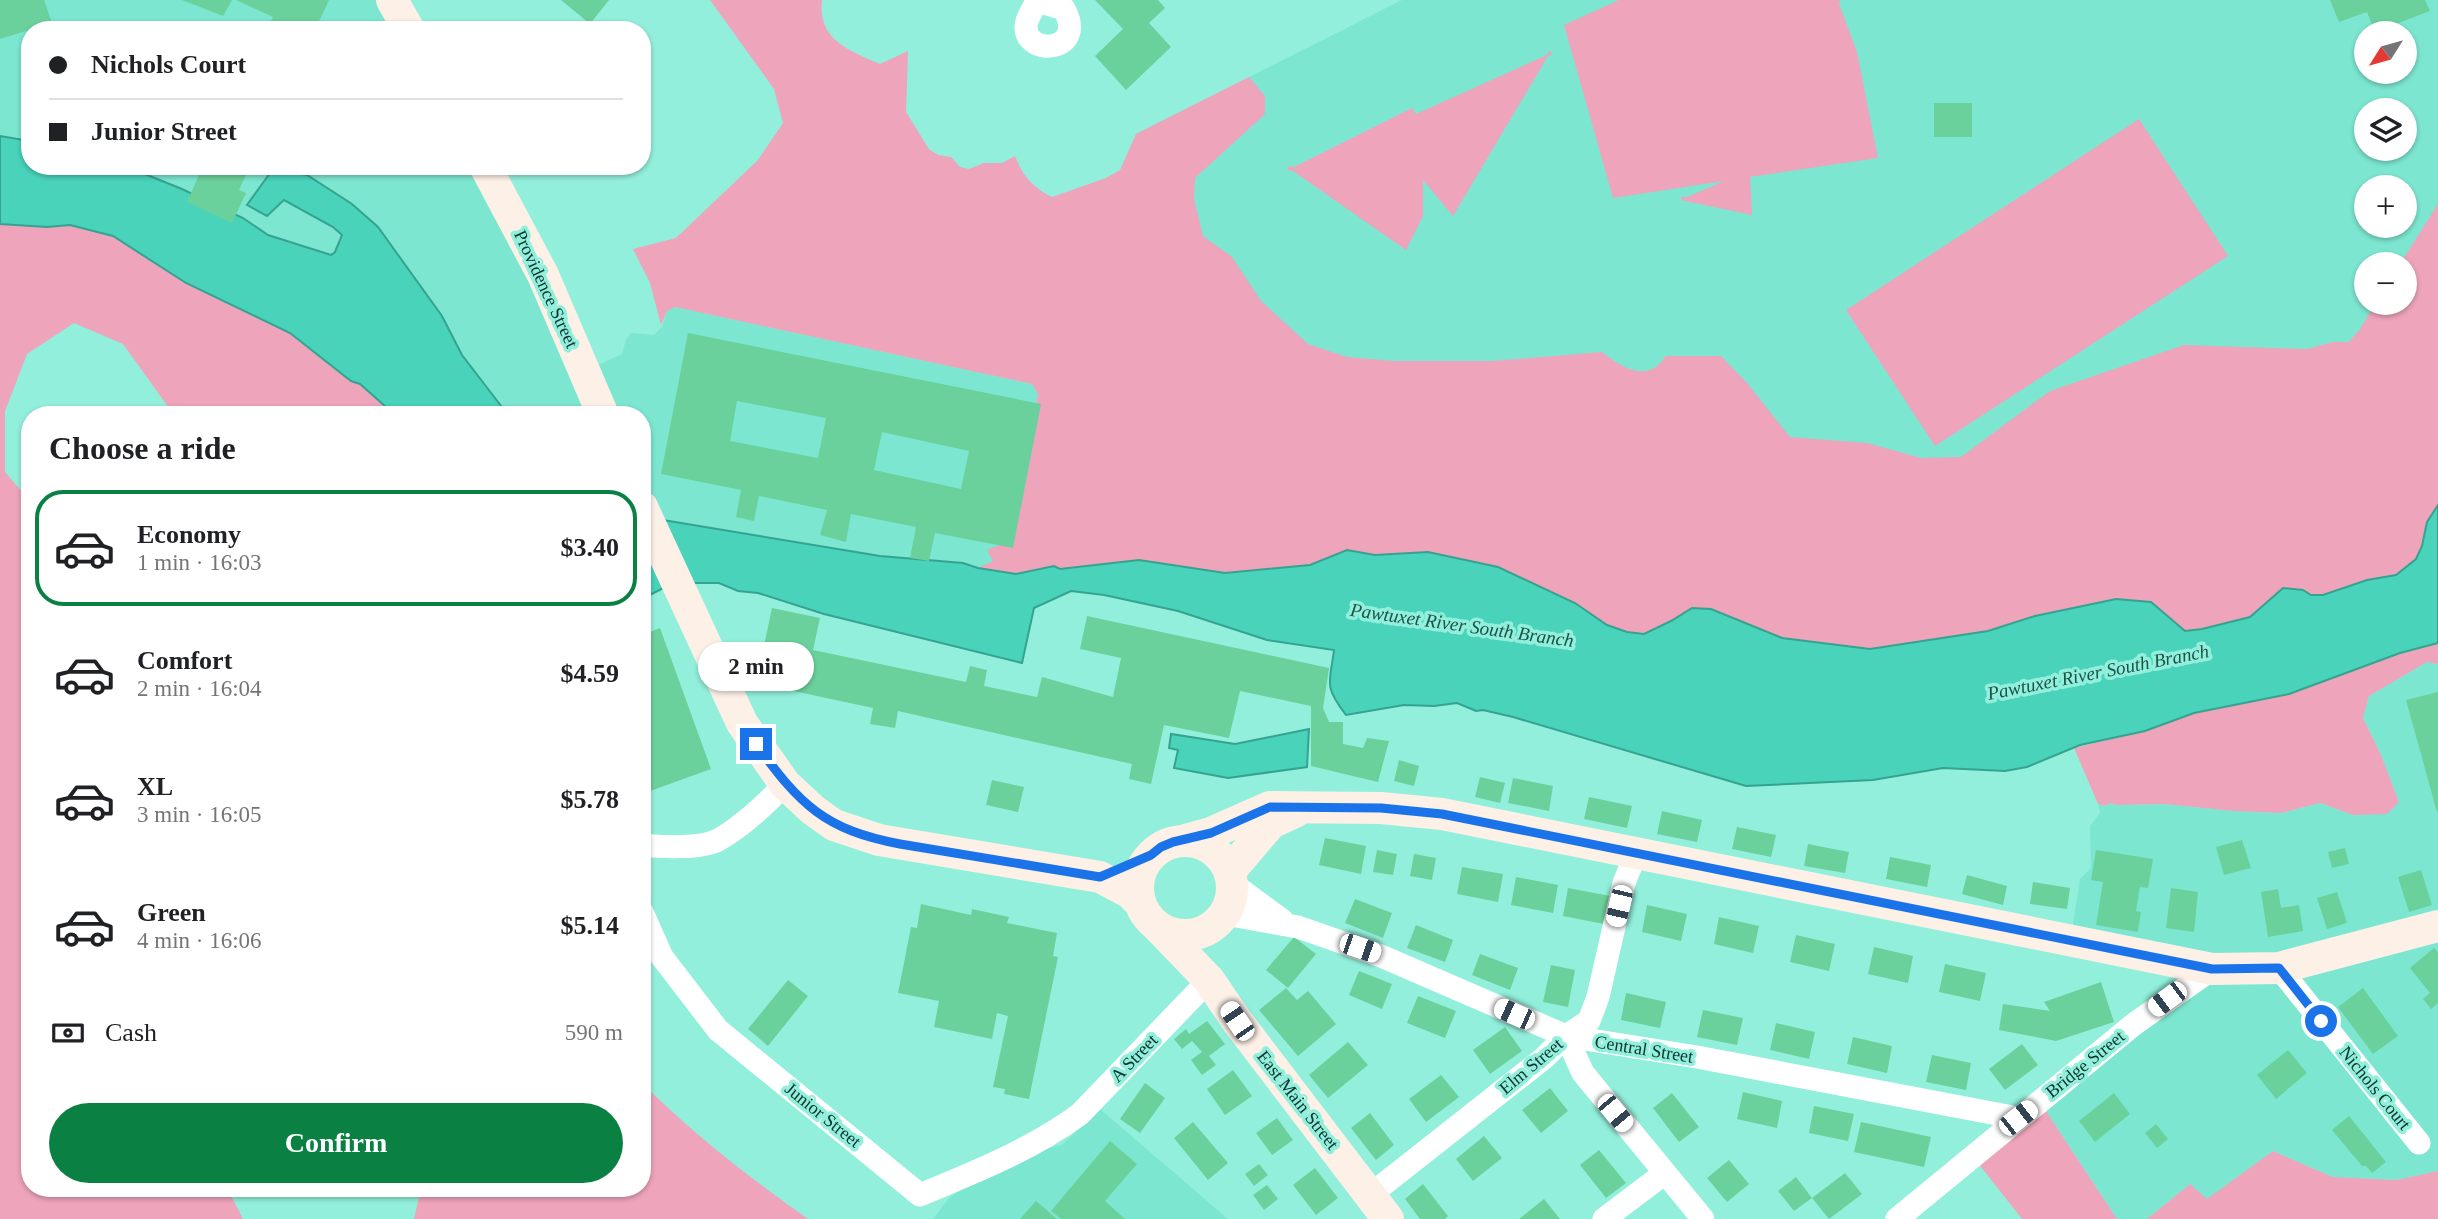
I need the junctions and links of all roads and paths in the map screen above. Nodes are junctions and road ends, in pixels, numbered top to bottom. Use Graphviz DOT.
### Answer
graph roads {
  1 [pos="392,0"];
  2 [pos="404,21"];
  3 [pos="490,175"];
  4 [pos="599,406"];
  5 [pos="651,528"];
  6 [pos="785,784"];
  7 [pos="1303,808"];
  8 [pos="1186,841"];
  9 [pos="651,846"];
  10 [pos="1636,853"];
  11 [pos="1151,855"];
  12 [pos="1100,877"];
  13 [pos="1226,899"];
  14 [pos="1148,914"];
  15 [pos="2438,926"];
  16 [pos="651,932"];
  17 [pos="2279,968"];
  18 [pos="2212,969"];
  19 [pos="1209,981"];
  20 [pos="1566,1036"];
  21 [pos="2018,1118"];
  22 [pos="1055,1130"];
  23 [pos="2419,1143"];
  24 [pos="1665,1173"];
  25 [pos="1379,1207"];
  26 [pos="1604,1219"];
  27 [pos="1703,1219"];
  28 [pos="1897,1219"];
  1 -- 2 [label="main road"];
  3 -- 4 [label="main road, Providence Street"];
  5 -- 6 [label="main road"];
  6 -- 9 [label="street"];
  6 -- 12 [label="main road"];
  7 -- 8 [label="main road"];
  7 -- 10 [label="main road"];
  7 -- 13 [label="main road"];
  8 -- 11 [label="main road"];
  8 -- 13 [label="main road"];
  10 -- 18 [label="main road"];
  10 -- 20 [label="street, Elm Street"];
  11 -- 12 [label="main road"];
  11 -- 14 [label="main road"];
  12 -- 14 [label="main road"];
  13 -- 14 [label="main road"];
  13 -- 19 [label="main road"];
  13 -- 20 [label="street, Central Street"];
  14 -- 19 [label="main road, East Main Street"];
  15 -- 17 [label="main road"];
  16 -- 22 [label="street, Junior Street"];
  17 -- 18 [label="main road"];
  17 -- 23 [label="street, Nichols Court"];
  18 -- 21 [label="street, Bridge Street"];
  19 -- 22 [label="street, A Street"];
  19 -- 25 [label="main road, East Main Street"];
  20 -- 21 [label="street, Central Street"];
  20 -- 24 [label="street"];
  20 -- 25 [label="street, Elm Street"];
  21 -- 28 [label="street, Bridge Street"];
  24 -- 26 [label="street"];
  24 -- 27 [label="street"];
}
